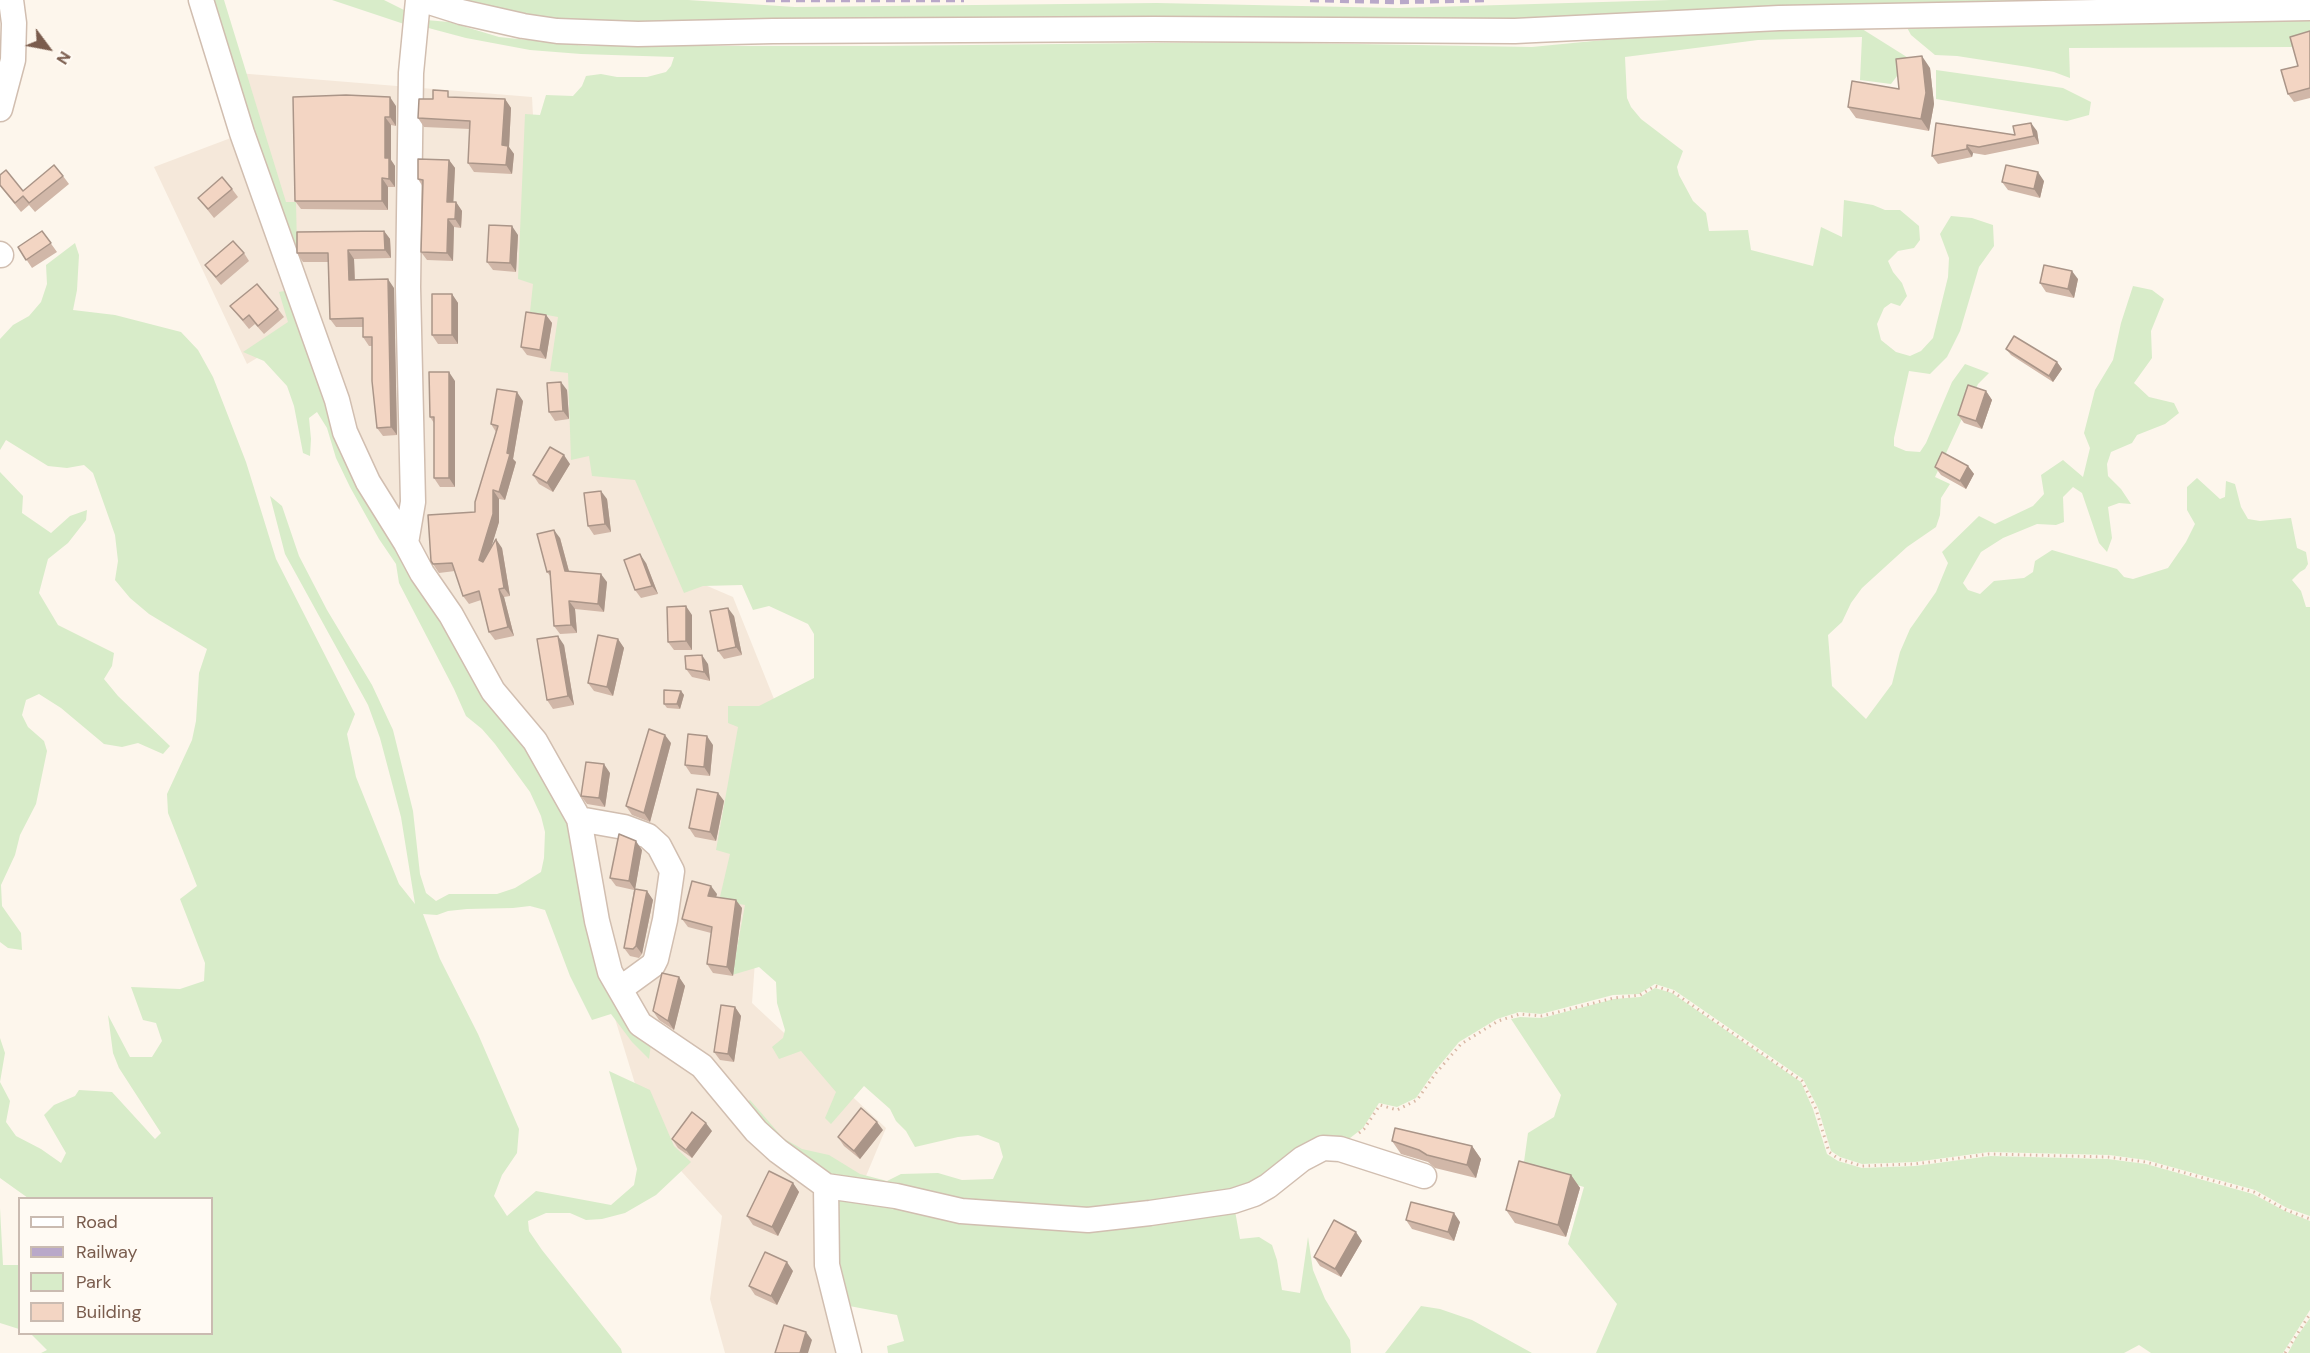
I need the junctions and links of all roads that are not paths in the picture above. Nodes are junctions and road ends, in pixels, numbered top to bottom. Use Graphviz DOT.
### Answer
graph roads {
  1 [pos="11,0"];
  2 [pos="201,0"];
  3 [pos="418,0"];
  4 [pos="423,0"];
  5 [pos="2310,8"];
  6 [pos="0,109"];
  7 [pos="406,543"];
  8 [pos="579,819"];
  9 [pos="620,988"];
  10 [pos="1425,1176"];
  11 [pos="826,1186"];
  12 [pos="849,1353"];
  1 -- 6 [label="street"];
  2 -- 7 [label="street"];
  3 -- 7 [label="street"];
  4 -- 5 [label="street"];
  7 -- 8 [label="street"];
  8 -- 9 [label="street"];
  8 -- 9 [label="street"];
  9 -- 11 [label="street"];
  10 -- 11 [label="street"];
  11 -- 12 [label="street"];
}
